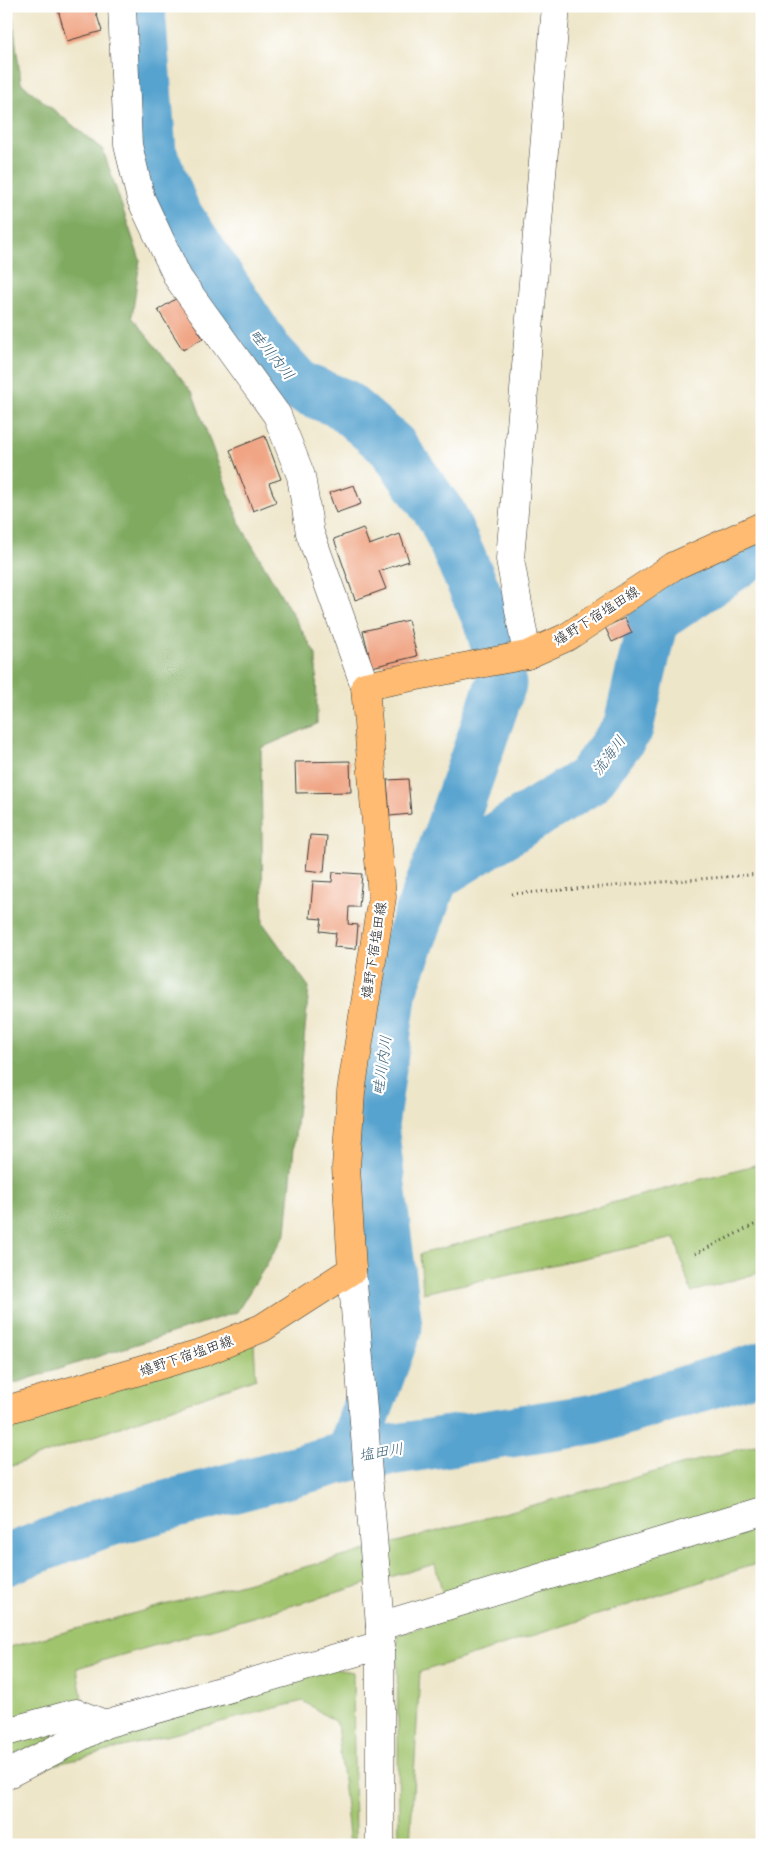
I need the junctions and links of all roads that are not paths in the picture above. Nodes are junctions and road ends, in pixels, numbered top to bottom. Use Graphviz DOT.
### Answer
graph roads {
  1 [pos="122,6"];
  2 [pos="556,6"];
  3 [pos="762,526"];
  4 [pos="527,655"];
  5 [pos="365,686"];
  6 [pos="352,1270"];
  7 [pos="6,1410"];
  8 [pos="762,1511"];
  9 [pos="380,1627"];
  10 [pos="105,1724"];
  11 [pos="6,1732"];
  12 [pos="6,1775"];
  13 [pos="380,1845"];
  1 -- 5 [label="street"];
  2 -- 4 [label="street"];
  3 -- 4 [label="main road, 嬉野下宿塩田線"];
  4 -- 5 [label="main road, 嬉野下宿塩田線"];
  5 -- 6 [label="main road, 嬉野下宿塩田線"];
  6 -- 7 [label="main road, 嬉野下宿塩田線"];
  6 -- 9 [label="street"];
  8 -- 9 [label="street"];
  9 -- 10 [label="street"];
  9 -- 13 [label="street"];
  10 -- 11 [label="street"];
  10 -- 12 [label="street"];
}
